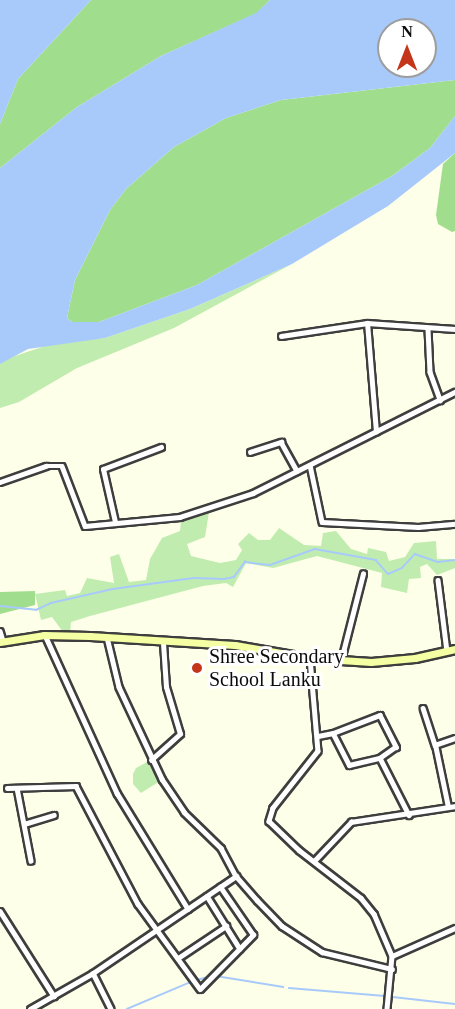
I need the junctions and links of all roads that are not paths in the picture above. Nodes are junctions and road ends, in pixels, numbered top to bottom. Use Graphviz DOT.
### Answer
graph roads {
  1 [pos="367,323"];
  2 [pos="428,329"];
  3 [pos="455,329"];
  4 [pos="281,336"];
  5 [pos="455,392"];
  6 [pos="440,400"];
  7 [pos="376,432"];
  8 [pos="161,447"];
  9 [pos="250,452"];
  10 [pos="310,465"];
  11 [pos="297,471"];
  12 [pos="0,482"];
  13 [pos="115,522"];
  14 [pos="455,524"];
  15 [pos="363,574"];
  16 [pos="438,580"];
  17 [pos="0,630"];
  18 [pos="44,635"];
  19 [pos="107,637"];
  20 [pos="1,642"];
  21 [pos="163,643"];
  22 [pos="451,650"];
  23 [pos="310,658"];
  24 [pos="341,660"];
  25 [pos="423,708"];
  26 [pos="333,733"];
  27 [pos="318,736"];
  28 [pos="455,738"];
  29 [pos="435,745"];
  30 [pos="380,758"];
  31 [pos="151,760"];
  32 [pos="7,788"];
  33 [pos="17,788"];
  34 [pos="455,806"];
  35 [pos="448,807"];
  36 [pos="54,815"];
  37 [pos="409,815"];
  38 [pos="24,824"];
  39 [pos="31,861"];
  40 [pos="314,861"];
  41 [pos="236,876"];
  42 [pos="220,887"];
  43 [pos="207,896"];
  44 [pos="188,909"];
  45 [pos="0,911"];
  46 [pos="226,926"];
  47 [pos="455,928"];
  48 [pos="157,931"];
  49 [pos="240,949"];
  50 [pos="392,956"];
  51 [pos="177,958"];
  52 [pos="392,969"];
  53 [pos="93,973"];
  54 [pos="54,996"];
  55 [pos="30,1009"];
  56 [pos="111,1009"];
  57 [pos="387,1009"];
  1 -- 2 [label="street"];
  1 -- 4 [label="street"];
  1 -- 7 [label="street"];
  2 -- 3 [label="street"];
  2 -- 6 [label="street"];
  5 -- 6 [label="street"];
  6 -- 7 [label="street"];
  7 -- 10 [label="street"];
  8 -- 13 [label="street"];
  9 -- 11 [label="street"];
  10 -- 11 [label="street"];
  10 -- 14 [label="street"];
  11 -- 13 [label="street"];
  12 -- 13 [label="street"];
  15 -- 24 [label="street"];
  16 -- 22 [label="street"];
  17 -- 20 [label="street"];
  18 -- 19 [label="street"];
  18 -- 20 [label="street"];
  18 -- 44 [label="street"];
  19 -- 21 [label="street"];
  19 -- 31 [label="street"];
  21 -- 23 [label="street"];
  21 -- 31 [label="street"];
  22 -- 24 [label="street"];
  23 -- 24 [label="street"];
  23 -- 27 [label="street"];
  25 -- 29 [label="street"];
  26 -- 27 [label="street"];
  26 -- 30 [label="street"];
  26 -- 30 [label="street"];
  27 -- 40 [label="street"];
  28 -- 29 [label="street"];
  29 -- 35 [label="street"];
  30 -- 37 [label="street"];
  31 -- 41 [label="street"];
  32 -- 33 [label="street"];
  33 -- 38 [label="street"];
  33 -- 48 [label="street"];
  34 -- 35 [label="street"];
  35 -- 37 [label="street"];
  36 -- 38 [label="street"];
  37 -- 40 [label="street"];
  38 -- 39 [label="street"];
  40 -- 50 [label="street"];
  41 -- 42 [label="street"];
  41 -- 52 [label="street"];
  42 -- 43 [label="street"];
  42 -- 49 [label="street"];
  43 -- 44 [label="street"];
  43 -- 46 [label="street"];
  44 -- 48 [label="street"];
  45 -- 54 [label="street"];
  46 -- 49 [label="street"];
  46 -- 51 [label="street"];
  47 -- 50 [label="street"];
  48 -- 51 [label="street"];
  48 -- 53 [label="street"];
  49 -- 51 [label="street"];
  50 -- 52 [label="street"];
  52 -- 57 [label="street"];
  53 -- 54 [label="street"];
  53 -- 56 [label="street"];
  54 -- 55 [label="street"];
}
